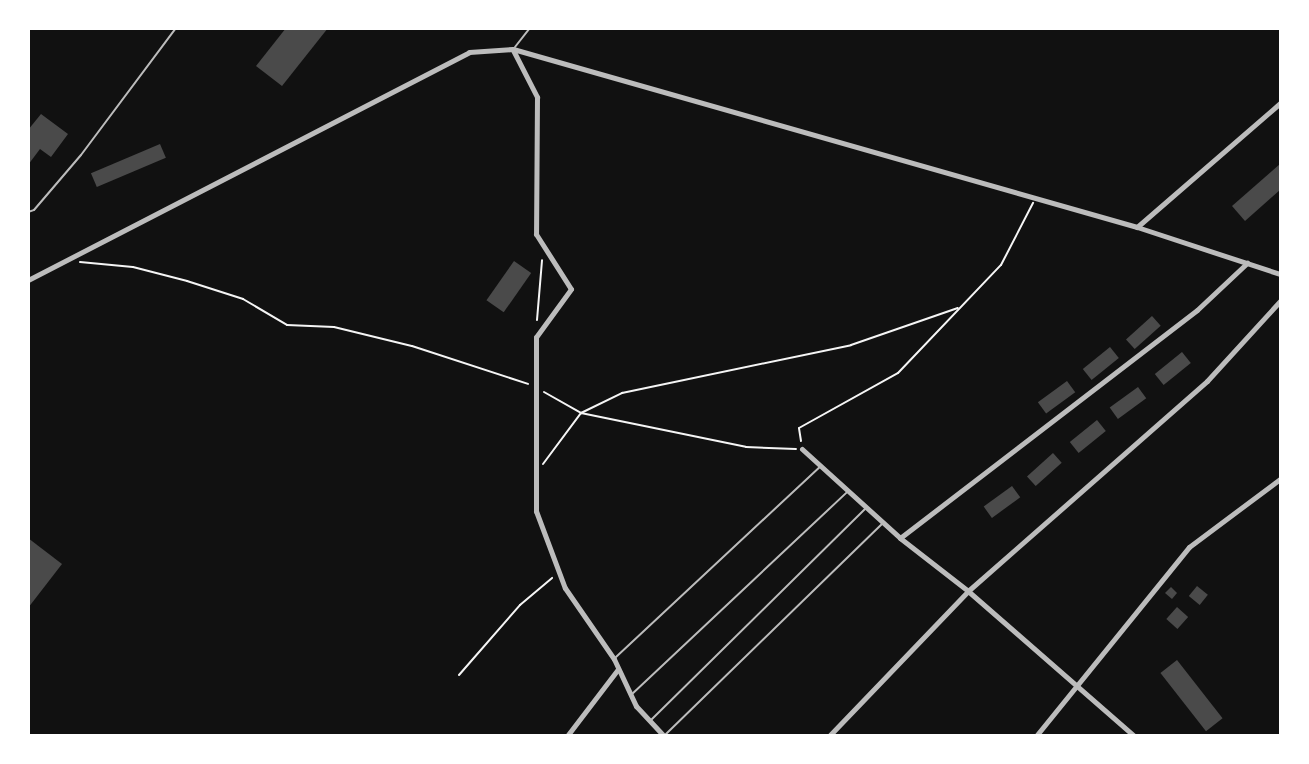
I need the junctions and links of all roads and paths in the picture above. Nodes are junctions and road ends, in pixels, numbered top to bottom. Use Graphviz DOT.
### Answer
graph roads {
  1 [pos="176,28"];
  2 [pos="530,28"];
  3 [pos="513,50"];
  4 [pos="1281,102"];
  5 [pos="1035,198"];
  6 [pos="28,212"];
  7 [pos="1137,226"];
  8 [pos="544,246"];
  9 [pos="65,261"];
  10 [pos="1247,263"];
  11 [pos="1281,274"];
  12 [pos="28,280"];
  13 [pos="1281,301"];
  14 [pos="960,308"];
  15 [pos="536,337"];
  16 [pos="536,387"];
  17 [pos="581,413"];
  18 [pos="802,449"];
  19 [pos="822,466"];
  20 [pos="536,473"];
  21 [pos="1281,479"];
  22 [pos="849,490"];
  23 [pos="866,508"];
  24 [pos="883,523"];
  25 [pos="900,538"];
  26 [pos="559,572"];
  27 [pos="968,591"];
  28 [pos="614,659"];
  29 [pos="618,669"];
  30 [pos="459,675"];
  31 [pos="1077,686"];
  32 [pos="631,695"];
  33 [pos="650,721"];
  34 [pos="567,735"];
  35 [pos="664,735"];
  36 [pos="829,735"];
  37 [pos="1036,735"];
  38 [pos="1134,735"];
  1 -- 6 [label="lane"];
  2 -- 3 [label="lane"];
  3 -- 5 [label="street"];
  3 -- 8 [label="street"];
  3 -- 9 [label="street"];
  4 -- 7 [label="street"];
  5 -- 7 [label="street"];
  5 -- 14 [label="path"];
  7 -- 10 [label="street"];
  8 -- 15 [label="path"];
  8 -- 15 [label="street"];
  9 -- 12 [label="street"];
  9 -- 16 [label="path"];
  10 -- 11 [label="street"];
  10 -- 25 [label="street"];
  13 -- 27 [label="street"];
  14 -- 17 [label="path"];
  14 -- 18 [label="path"];
  15 -- 16 [label="street"];
  16 -- 17 [label="path"];
  16 -- 20 [label="street"];
  17 -- 18 [label="path"];
  17 -- 20 [label="path"];
  18 -- 19 [label="street"];
  19 -- 22 [label="street"];
  19 -- 28 [label="lane"];
  20 -- 26 [label="street"];
  21 -- 31 [label="street"];
  22 -- 23 [label="street"];
  22 -- 32 [label="lane"];
  23 -- 24 [label="street"];
  23 -- 33 [label="lane"];
  24 -- 25 [label="street"];
  24 -- 35 [label="lane"];
  25 -- 27 [label="street"];
  26 -- 28 [label="street"];
  26 -- 30 [label="path"];
  27 -- 31 [label="street"];
  27 -- 36 [label="street"];
  28 -- 29 [label="street"];
  29 -- 32 [label="street"];
  29 -- 34 [label="street"];
  31 -- 37 [label="street"];
  31 -- 38 [label="street"];
  32 -- 33 [label="street"];
  33 -- 35 [label="street"];
}
